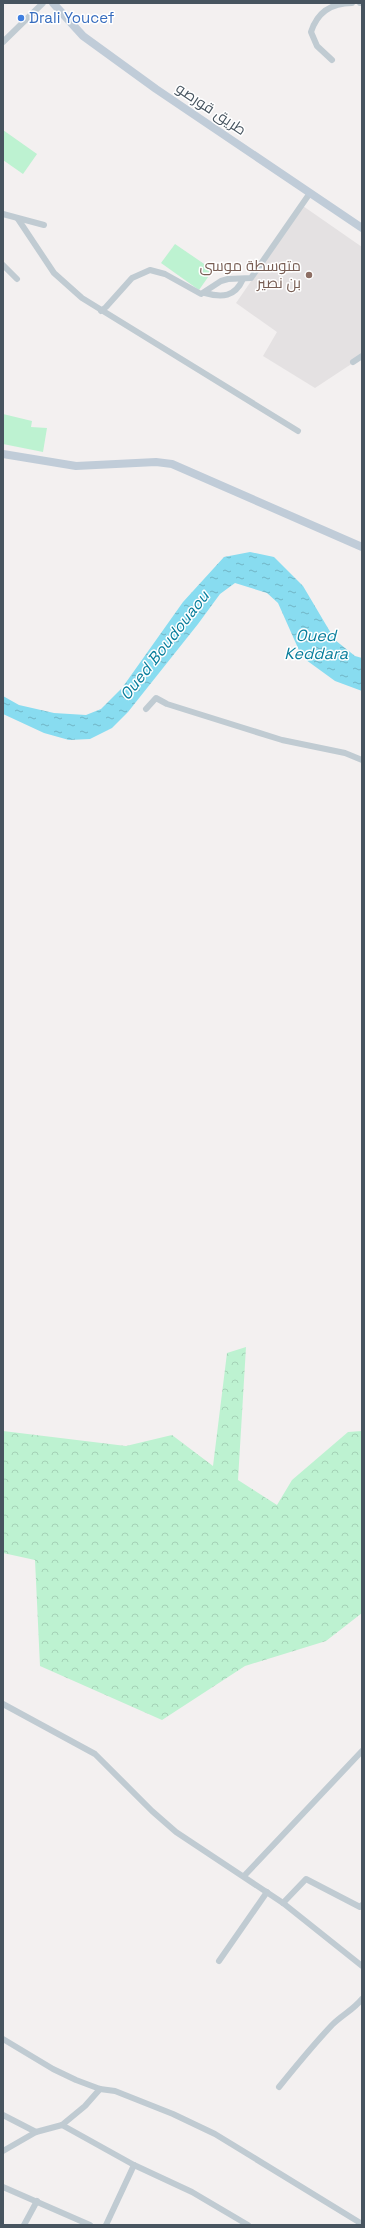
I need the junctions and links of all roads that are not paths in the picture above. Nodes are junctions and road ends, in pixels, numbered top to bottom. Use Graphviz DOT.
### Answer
graph roads {
  1 [pos="43,3"];
  2 [pos="53,3"];
  3 [pos="352,3"];
  4 [pos="3,42"];
  5 [pos="332,60"];
  6 [pos="310,193"];
  7 [pos="3,214"];
  8 [pos="18,219"];
  9 [pos="44,225"];
  10 [pos="362,228"];
  11 [pos="4,268"];
  12 [pos="17,279"];
  13 [pos="242,279"];
  14 [pos="205,293"];
  15 [pos="101,311"];
  16 [pos="362,356"];
  17 [pos="353,362"];
  18 [pos="298,431"];
  19 [pos="3,454"];
  20 [pos="362,547"];
  21 [pos="146,709"];
  22 [pos="362,760"];
  23 [pos="3,1704"];
  24 [pos="362,1751"];
  25 [pos="244,1876"];
  26 [pos="267,1892"];
  27 [pos="283,1903"];
  28 [pos="362,1905"];
  29 [pos="219,1961"];
  30 [pos="362,1966"];
  31 [pos="362,1999"];
  32 [pos="3,2039"];
  33 [pos="279,2087"];
  34 [pos="100,2089"];
  35 [pos="3,2115"];
  36 [pos="62,2125"];
  37 [pos="36,2132"];
  38 [pos="3,2151"];
  39 [pos="134,2165"];
  40 [pos="3,2187"];
  41 [pos="37,2200"];
  42 [pos="362,2224"];
  43 [pos="24,2225"];
  44 [pos="90,2225"];
  45 [pos="106,2225"];
  46 [pos="248,2225"];
  1 -- 4 [label="street"];
  2 -- 6 [label="main road, طريق قورصو"];
  3 -- 5 [label="street"];
  6 -- 10 [label="main road, طريق قورصو"];
  6 -- 13 [label="street"];
  7 -- 8 [label="street"];
  8 -- 9 [label="street"];
  8 -- 15 [label="street"];
  11 -- 12 [label="street"];
  13 -- 14 [label="street"];
  13 -- 14 [label="street"];
  14 -- 15 [label="street"];
  15 -- 18 [label="street"];
  16 -- 17 [label="street"];
  19 -- 20 [label="main road"];
  21 -- 22 [label="street"];
  23 -- 25 [label="street"];
  24 -- 25 [label="street"];
  25 -- 26 [label="street"];
  26 -- 27 [label="street"];
  26 -- 29 [label="street"];
  27 -- 28 [label="street"];
  27 -- 30 [label="street"];
  31 -- 33 [label="street"];
  32 -- 34 [label="street"];
  34 -- 36 [label="street"];
  34 -- 42 [label="street"];
  35 -- 37 [label="street"];
  36 -- 37 [label="street"];
  36 -- 39 [label="street"];
  37 -- 38 [label="street"];
  39 -- 45 [label="street"];
  39 -- 46 [label="street"];
  40 -- 41 [label="street"];
  41 -- 43 [label="street"];
  41 -- 44 [label="street"];
}
